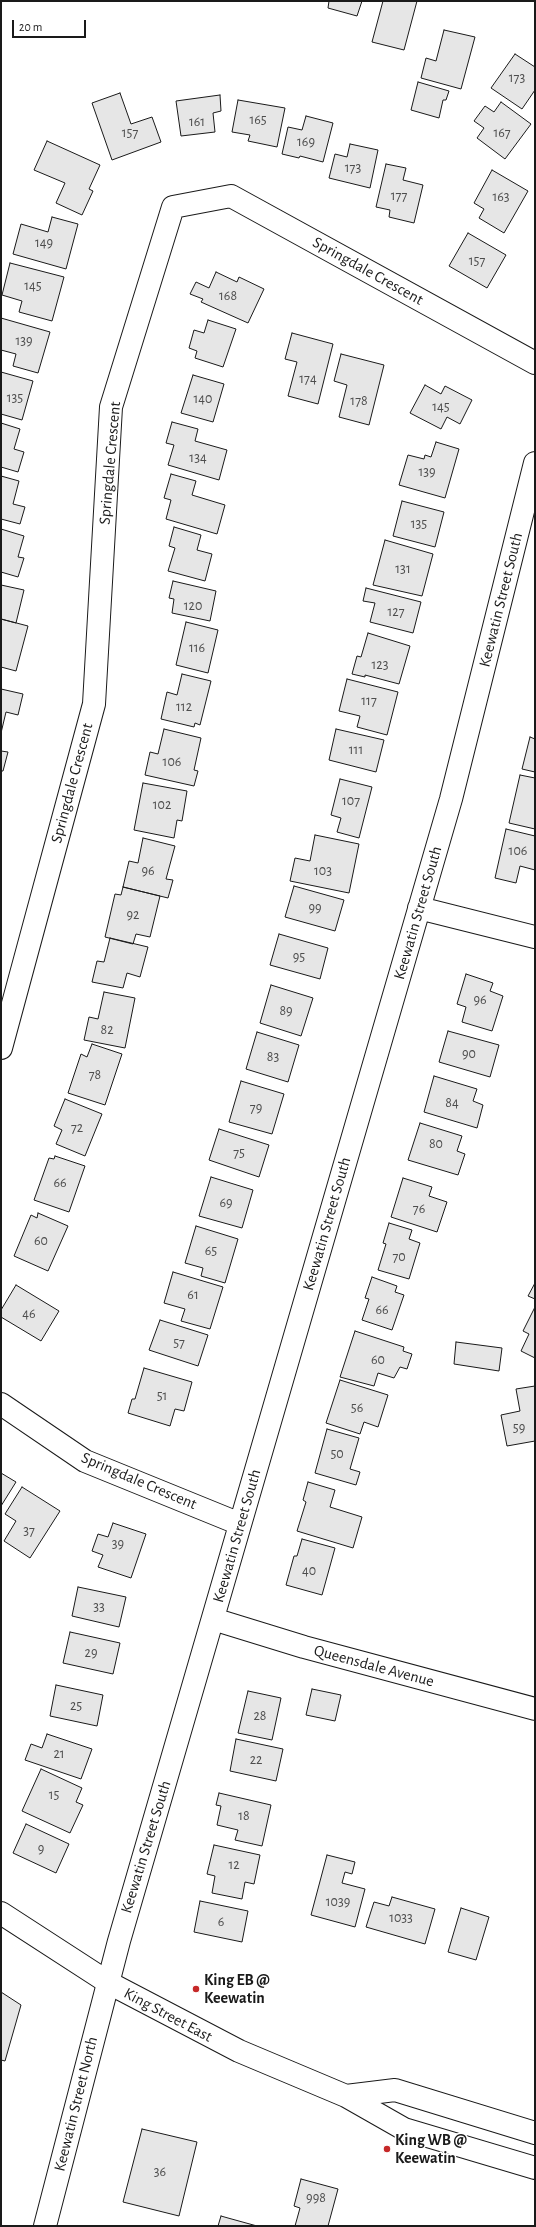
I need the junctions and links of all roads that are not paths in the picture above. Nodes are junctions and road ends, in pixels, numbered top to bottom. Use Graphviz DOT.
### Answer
graph roads {
  1 [pos="535,363"];
  2 [pos="535,463"];
  3 [pos="419,908"];
  4 [pos="535,937"];
  5 [pos="1,1048"];
  6 [pos="1,1404"];
  7 [pos="240,1524"];
  8 [pos="213,1619"];
  9 [pos="535,1709"];
  10 [pos="1,1914"];
  11 [pos="109,1983"];
  12 [pos="346,2096"];
  13 [pos="535,2133"];
  14 [pos="535,2168"];
  15 [pos="45,2226"];
  1 -- 5 [label="street, Springdale Crescent"];
  2 -- 3 [label="street, Keewatin Street South"];
  3 -- 4 [label="street"];
  3 -- 7 [label="street, Keewatin Street South"];
  6 -- 7 [label="street, Springdale Crescent"];
  7 -- 8 [label="street, Keewatin Street South"];
  8 -- 9 [label="street, Queensdale Avenue"];
  8 -- 11 [label="street, Keewatin Street South"];
  10 -- 11 [label="street, King Street East"];
  11 -- 12 [label="street, King Street East"];
  11 -- 15 [label="street, Keewatin Street North"];
  12 -- 13 [label="street, King Street East"];
  12 -- 14 [label="street, King Street East"];
}
